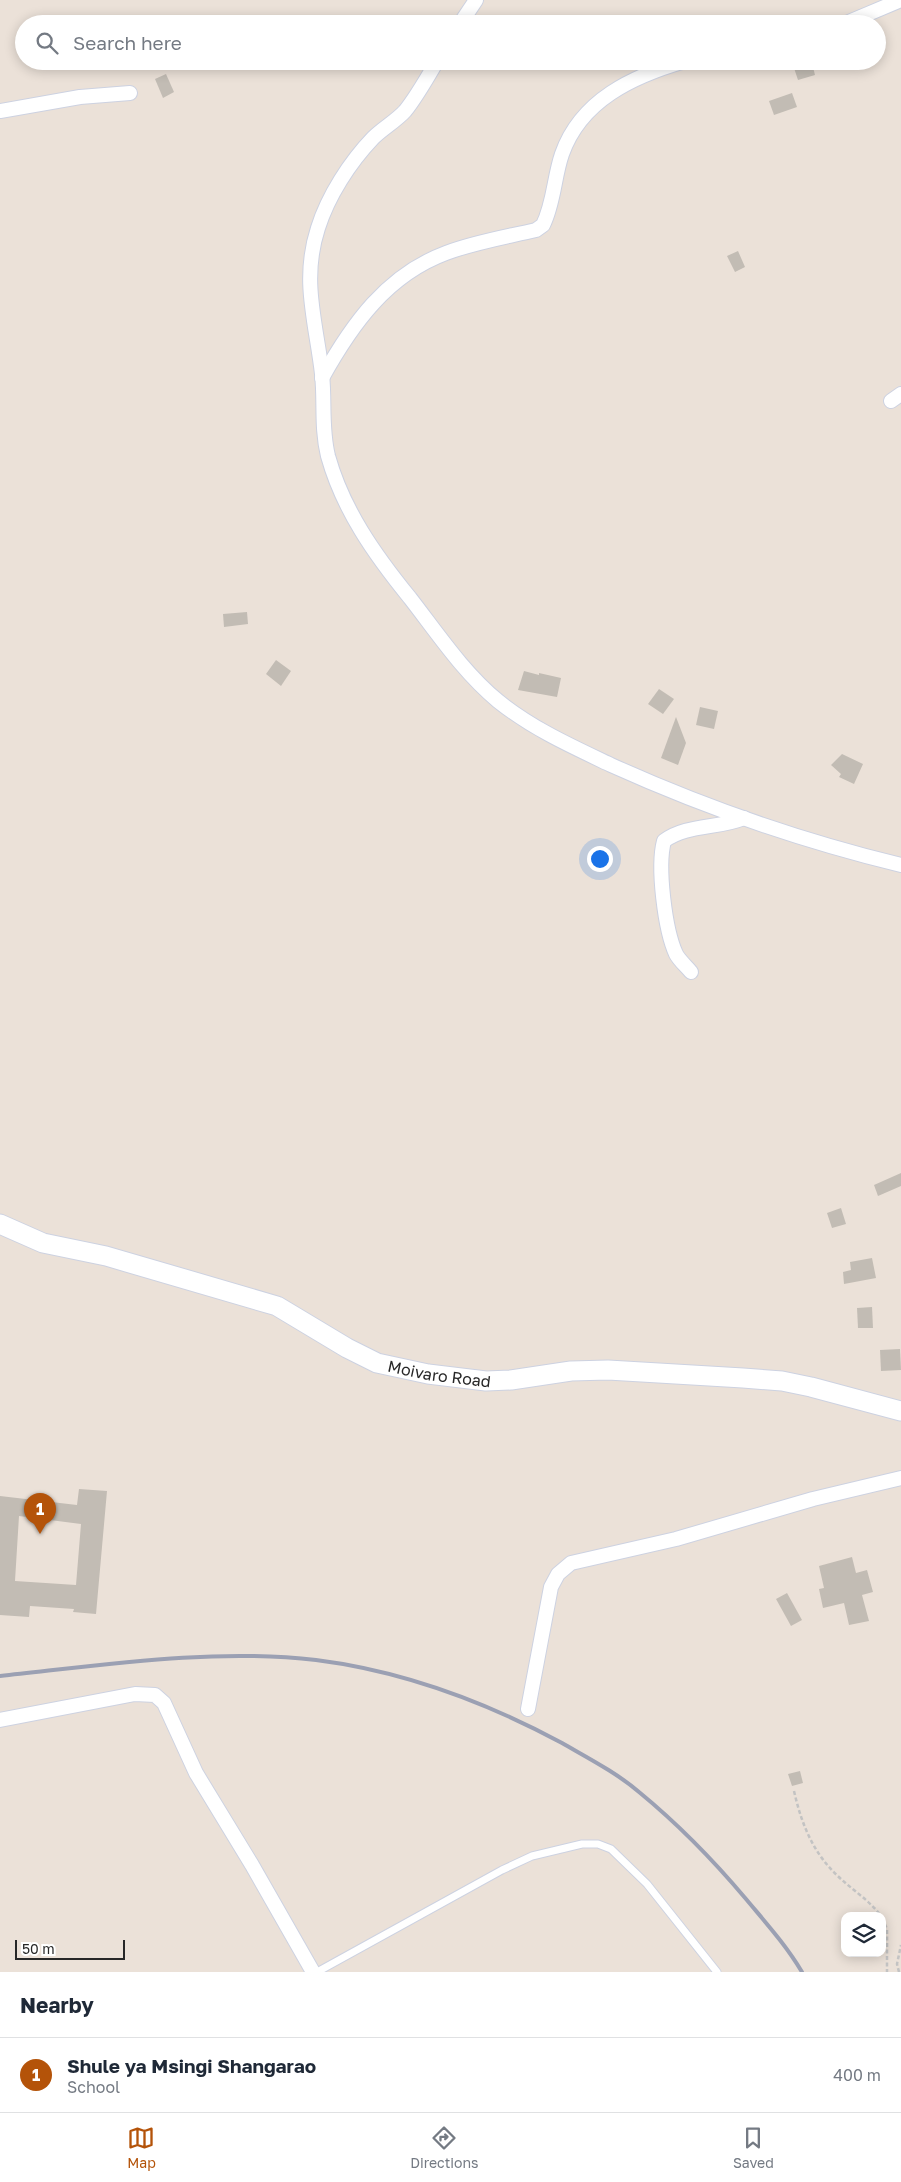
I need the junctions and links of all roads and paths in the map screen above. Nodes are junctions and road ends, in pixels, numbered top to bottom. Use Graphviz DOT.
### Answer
graph roads {
  1 [pos="476,0"];
  2 [pos="901,0"];
  3 [pos="466,15"];
  4 [pos="865,15"];
  5 [pos="431,70"];
  6 [pos="658,70"];
  7 [pos="130,93"];
  8 [pos="0,111"];
  9 [pos="322,378"];
  10 [pos="744,818"];
  11 [pos="901,865"];
  12 [pos="691,972"];
  13 [pos="0,1224"];
  14 [pos="901,1411"];
  15 [pos="901,1478"];
  16 [pos="528,1709"];
  17 [pos="0,1720"];
  18 [pos="794,1791"];
  19 [pos="877,1912"];
  20 [pos="886,1927"];
  21 [pos="901,1945"];
  22 [pos="313,1972"];
  23 [pos="317,1972"];
  24 [pos="717,1972"];
  25 [pos="887,1972"];
  26 [pos="899,1972"];
  1 -- 3 [label="street"];
  2 -- 4 [label="street"];
  5 -- 9 [label="street"];
  6 -- 9 [label="street"];
  7 -- 8 [label="street"];
  9 -- 10 [label="street"];
  10 -- 11 [label="street"];
  10 -- 12 [label="street"];
  13 -- 14 [label="street, Moivaro Road"];
  15 -- 16 [label="street"];
  17 -- 22 [label="street"];
  18 -- 19 [label="path"];
  20 -- 25 [label="path"];
  21 -- 26 [label="path"];
  23 -- 24 [label="lane"];
}
